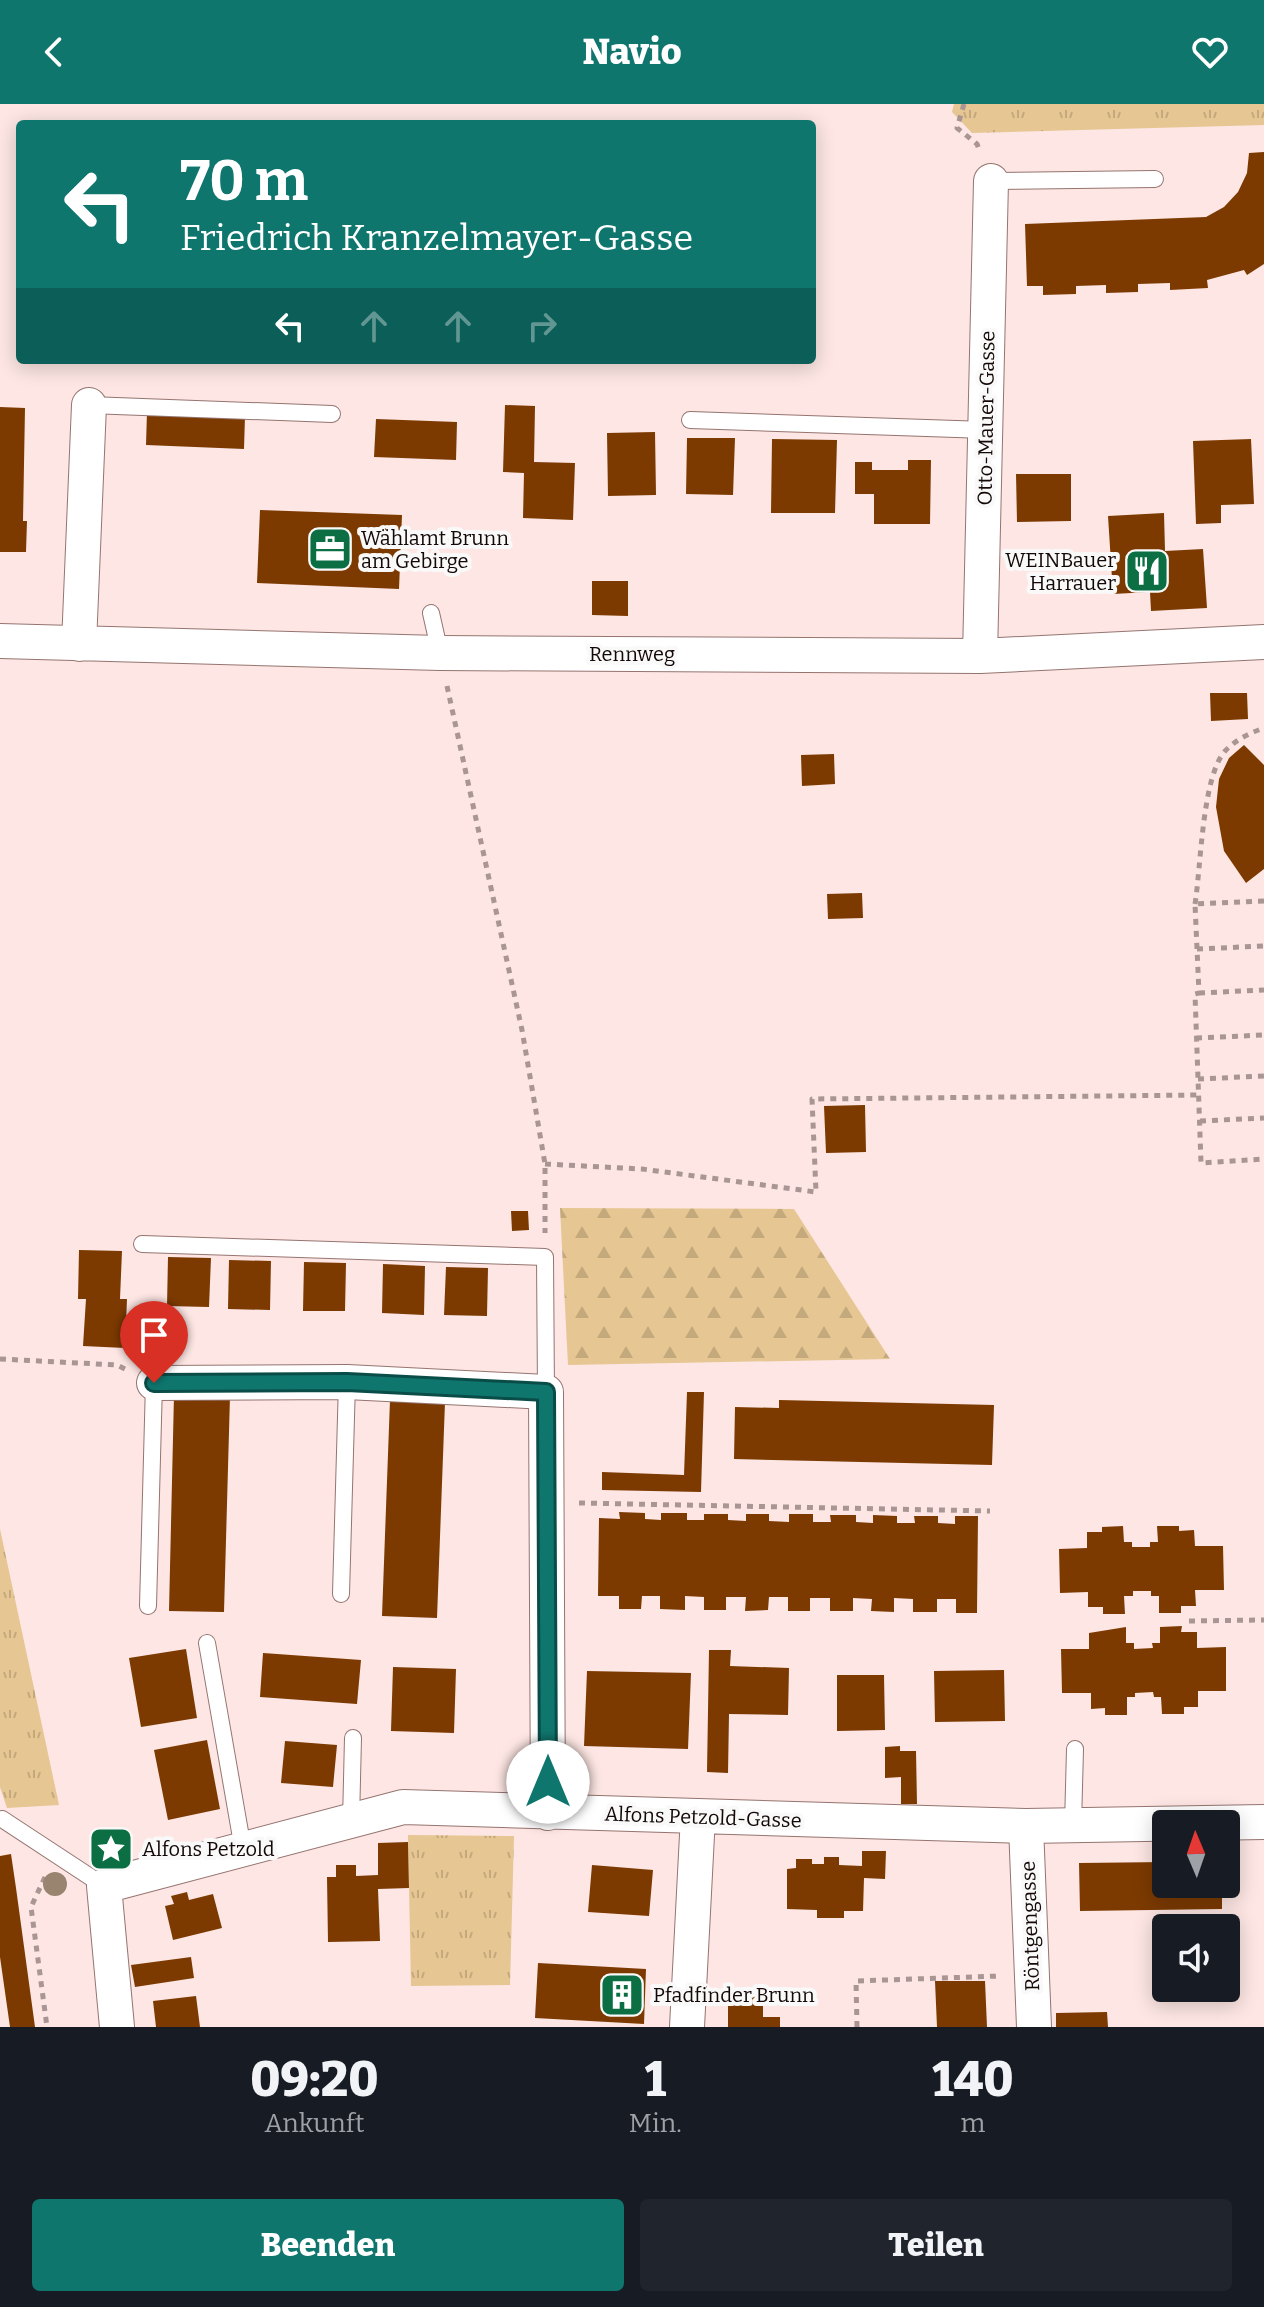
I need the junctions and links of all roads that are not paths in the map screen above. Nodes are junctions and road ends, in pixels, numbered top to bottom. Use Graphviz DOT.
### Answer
graph roads {
  1 [pos="1155,179"];
  2 [pos="991,181"];
  3 [pos="89,405"];
  4 [pos="332,414"];
  5 [pos="690,420"];
  6 [pos="986,430"];
  7 [pos="431,613"];
  8 [pos="0,641"];
  9 [pos="1264,642"];
  10 [pos="79,644"];
  11 [pos="440,653"];
  12 [pos="980,656"];
  13 [pos="142,1244"];
  14 [pos="347,1382"];
  15 [pos="154,1383"];
  16 [pos="546,1392"];
  17 [pos="341,1594"];
  18 [pos="148,1606"];
  19 [pos="207,1643"];
  20 [pos="353,1738"];
  21 [pos="1075,1749"];
  22 [pos="548,1813"];
  23 [pos="698,1816"];
  24 [pos="2,1819"];
  25 [pos="351,1821"];
  26 [pos="1264,1822"];
  27 [pos="1073,1825"];
  28 [pos="1026,1826"];
  29 [pos="243,1849"];
  30 [pos="104,1886"];
  31 [pos="117,2027"];
  32 [pos="687,2027"];
  33 [pos="1034,2027"];
  1 -- 2 [label="lane"];
  2 -- 6 [label="street, Otto-Mauer-Gasse"];
  3 -- 4 [label="lane"];
  3 -- 10 [label="street"];
  5 -- 6 [label="lane"];
  6 -- 12 [label="street, Otto-Mauer-Gasse"];
  7 -- 11 [label="lane"];
  8 -- 10 [label="street, Rennweg"];
  9 -- 12 [label="street, Rennweg"];
  10 -- 11 [label="street, Rennweg"];
  11 -- 12 [label="street, Rennweg"];
  13 -- 16 [label="lane"];
  14 -- 15 [label="street"];
  14 -- 16 [label="street"];
  14 -- 17 [label="lane"];
  15 -- 18 [label="lane"];
  16 -- 22 [label="street"];
  19 -- 29 [label="lane"];
  20 -- 25 [label="lane"];
  21 -- 27 [label="lane"];
  22 -- 23 [label="street, Alfons Petzold-Gasse"];
  22 -- 25 [label="street, Alfons Petzold-Gasse"];
  23 -- 28 [label="street, Alfons Petzold-Gasse"];
  23 -- 32 [label="street"];
  24 -- 30 [label="lane"];
  25 -- 29 [label="street, Alfons Petzold-Gasse"];
  26 -- 27 [label="street, Alfons Petzold-Gasse"];
  27 -- 28 [label="street, Alfons Petzold-Gasse"];
  28 -- 33 [label="street, Röntgengasse"];
  29 -- 30 [label="street, Alfons Petzold-Gasse"];
  30 -- 31 [label="street"];
}
